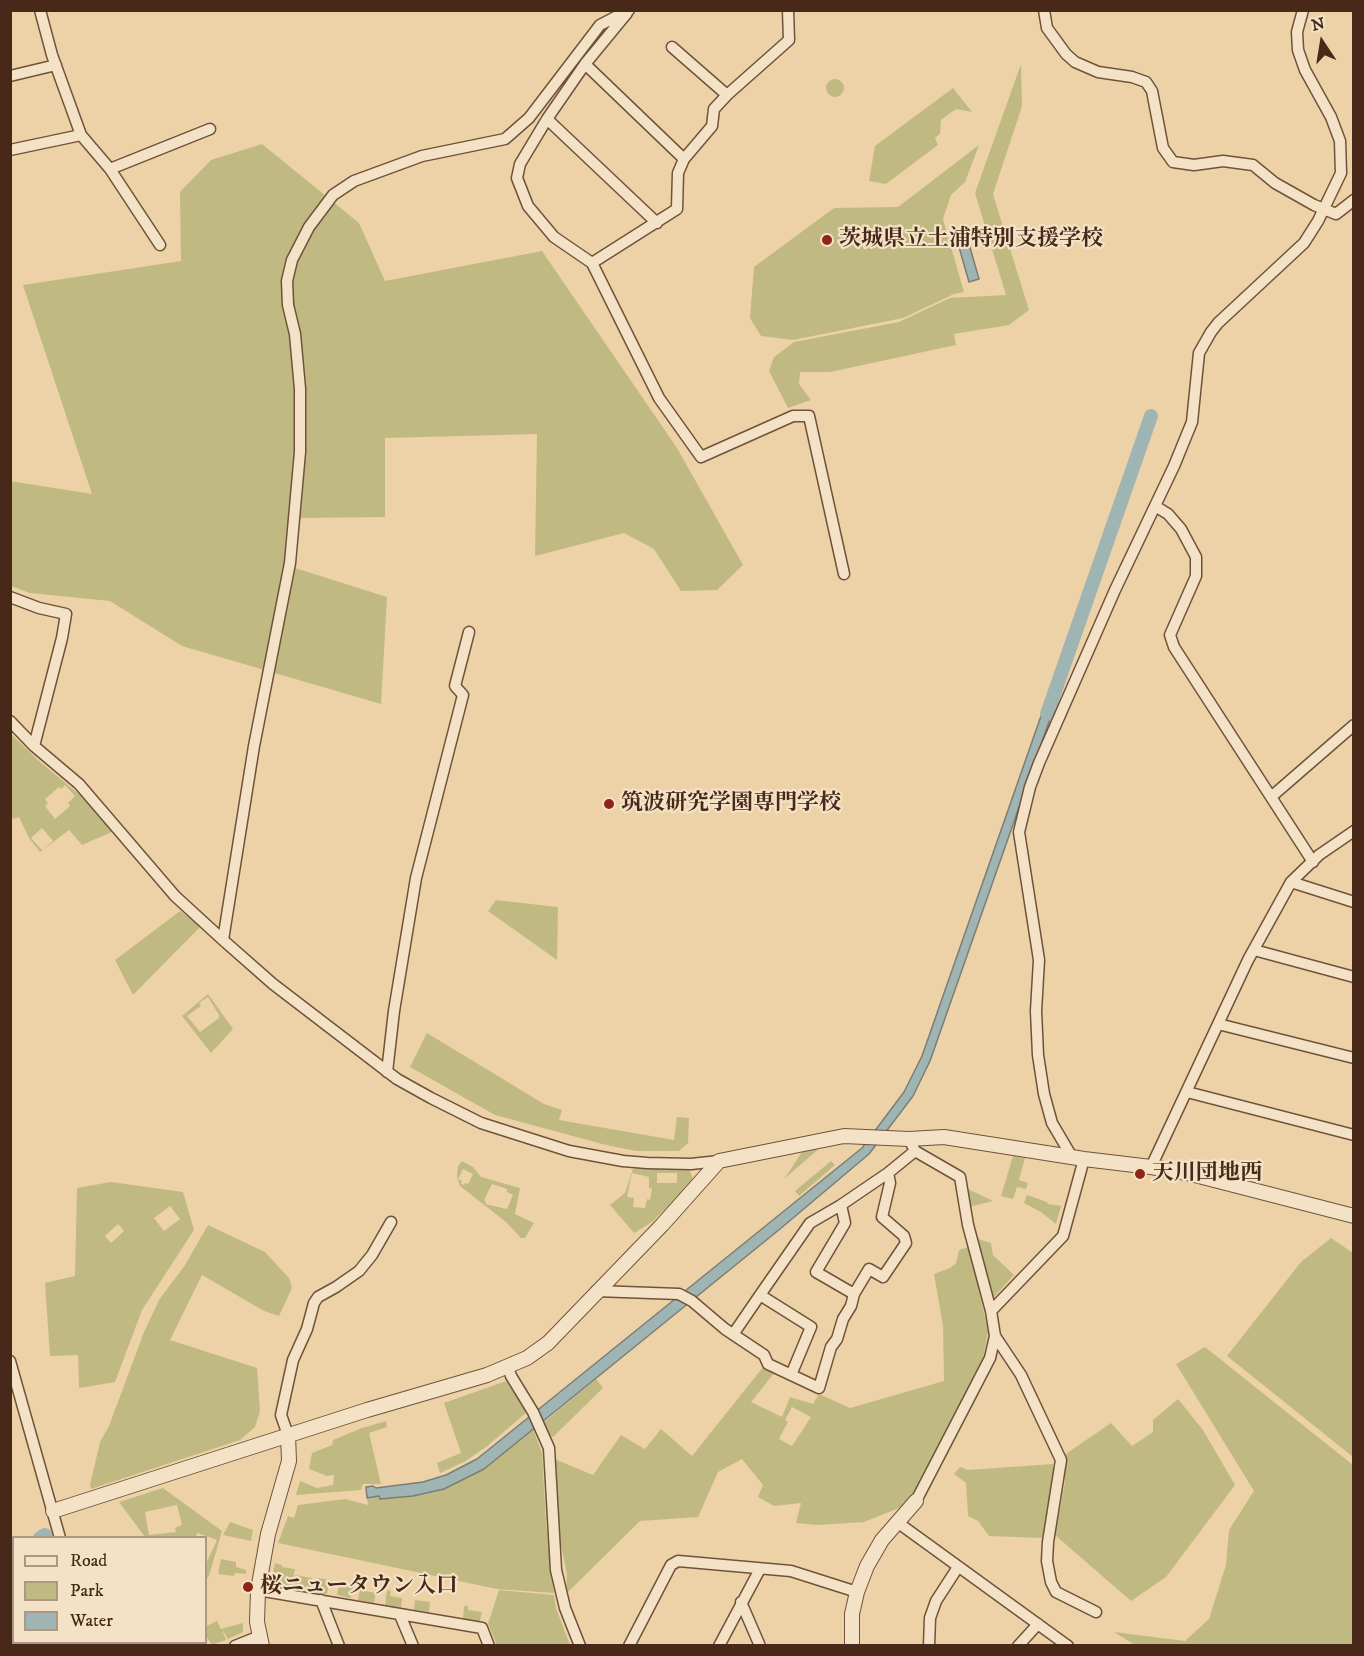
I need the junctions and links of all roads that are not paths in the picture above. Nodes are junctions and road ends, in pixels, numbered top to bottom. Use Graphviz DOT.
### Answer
graph roads {
  1 [pos="40,10"];
  2 [pos="788,10"];
  3 [pos="1044,10"];
  4 [pos="1303,10"];
  5 [pos="672,47"];
  6 [pos="585,64"];
  7 [pos="56,65"];
  8 [pos="10,76"];
  9 [pos="727,95"];
  10 [pos="547,119"];
  11 [pos="210,129"];
  12 [pos="81,135"];
  13 [pos="10,150"];
  14 [pos="684,159"];
  15 [pos="110,169"];
  16 [pos="1353,200"];
  17 [pos="1323,210"];
  18 [pos="657,223"];
  19 [pos="160,245"];
  20 [pos="592,263"];
  21 [pos="1155,506"];
  22 [pos="844,574"];
  23 [pos="10,597"];
  24 [pos="469,632"];
  25 [pos="10,721"];
  26 [pos="1353,725"];
  27 [pos="34,747"];
  28 [pos="1271,797"];
  29 [pos="1353,831"];
  30 [pos="1313,862"];
  31 [pos="1291,882"];
  32 [pos="1353,902"];
  33 [pos="222,940"];
  34 [pos="1254,950"];
  35 [pos="1353,977"];
  36 [pos="1218,1024"];
  37 [pos="1353,1058"];
  38 [pos="387,1072"];
  39 [pos="1187,1092"];
  40 [pos="1353,1135"];
  41 [pos="912,1145"];
  42 [pos="1078,1158"];
  43 [pos="718,1161"];
  44 [pos="1151,1167"];
  45 [pos="888,1173"];
  46 [pos="841,1205"];
  47 [pos="1353,1216"];
  48 [pos="391,1222"];
  49 [pos="596,1291"];
  50 [pos="854,1294"];
  51 [pos="760,1295"];
  52 [pos="991,1311"];
  53 [pos="734,1333"];
  54 [pos="995,1336"];
  55 [pos="10,1361"];
  56 [pos="508,1367"];
  57 [pos="791,1375"];
  58 [pos="288,1435"];
  59 [pos="916,1501"];
  60 [pos="53,1511"];
  61 [pos="897,1522"];
  62 [pos="59,1536"];
  63 [pos="958,1568"];
  64 [pos="760,1569"];
  65 [pos="258,1590"];
  66 [pos="857,1592"];
  67 [pos="321,1600"];
  68 [pos="741,1602"];
  69 [pos="1096,1612"];
  70 [pos="400,1615"];
  71 [pos="1038,1624"];
  72 [pos="261,1641"];
  73 [pos="235,1646"];
  74 [pos="339,1646"];
  75 [pos="413,1646"];
  76 [pos="489,1646"];
  77 [pos="580,1646"];
  78 [pos="629,1646"];
  79 [pos="719,1646"];
  80 [pos="760,1646"];
  81 [pos="852,1646"];
  82 [pos="929,1646"];
  83 [pos="1018,1646"];
  84 [pos="1068,1646"];
  1 -- 7 [label="street"];
  2 -- 9 [label="street"];
  3 -- 17 [label="street"];
  4 -- 17 [label="street"];
  5 -- 9 [label="street"];
  6 -- 10 [label="street"];
  6 -- 14 [label="street"];
  6 -- 33 [label="street"];
  7 -- 8 [label="street"];
  7 -- 12 [label="street"];
  9 -- 14 [label="street"];
  10 -- 18 [label="street"];
  10 -- 20 [label="street"];
  11 -- 15 [label="street"];
  12 -- 13 [label="street"];
  12 -- 15 [label="street"];
  14 -- 18 [label="street"];
  15 -- 19 [label="street"];
  16 -- 17 [label="street"];
  17 -- 21 [label="street"];
  18 -- 20 [label="street"];
  20 -- 22 [label="street"];
  21 -- 28 [label="street"];
  21 -- 42 [label="street"];
  23 -- 27 [label="street"];
  24 -- 38 [label="street"];
  25 -- 27 [label="street"];
  26 -- 28 [label="street"];
  27 -- 33 [label="street"];
  28 -- 30 [label="street"];
  29 -- 30 [label="street"];
  30 -- 31 [label="street"];
  31 -- 32 [label="street"];
  31 -- 34 [label="street"];
  33 -- 38 [label="street"];
  34 -- 35 [label="street"];
  34 -- 36 [label="street"];
  36 -- 37 [label="street"];
  36 -- 39 [label="street"];
  38 -- 43 [label="street"];
  39 -- 40 [label="street"];
  39 -- 44 [label="street"];
  41 -- 42 [label="street"];
  41 -- 43 [label="street"];
  41 -- 45 [label="street"];
  41 -- 52 [label="street"];
  42 -- 44 [label="street"];
  42 -- 52 [label="street"];
  43 -- 49 [label="street"];
  44 -- 47 [label="street"];
  45 -- 46 [label="street"];
  45 -- 50 [label="street"];
  46 -- 50 [label="street"];
  46 -- 51 [label="street"];
  48 -- 58 [label="street"];
  49 -- 53 [label="street"];
  49 -- 56 [label="street"];
  50 -- 57 [label="street"];
  51 -- 53 [label="street"];
  51 -- 57 [label="street"];
  52 -- 54 [label="street"];
  53 -- 57 [label="street"];
  54 -- 59 [label="street"];
  54 -- 69 [label="street"];
  55 -- 60 [label="street"];
  56 -- 58 [label="street"];
  56 -- 77 [label="street"];
  58 -- 60 [label="street"];
  58 -- 65 [label="street"];
  59 -- 61 [label="street"];
  60 -- 62 [label="street"];
  61 -- 63 [label="street"];
  61 -- 66 [label="street"];
  63 -- 71 [label="street"];
  63 -- 82 [label="street"];
  64 -- 66 [label="street"];
  64 -- 68 [label="street"];
  64 -- 78 [label="street"];
  65 -- 67 [label="street"];
  65 -- 72 [label="street"];
  66 -- 81 [label="street"];
  67 -- 70 [label="street"];
  67 -- 74 [label="street"];
  68 -- 79 [label="street"];
  68 -- 80 [label="street"];
  70 -- 75 [label="street"];
  70 -- 76 [label="street"];
  71 -- 83 [label="street"];
  71 -- 84 [label="street"];
  72 -- 73 [label="street"];
}
